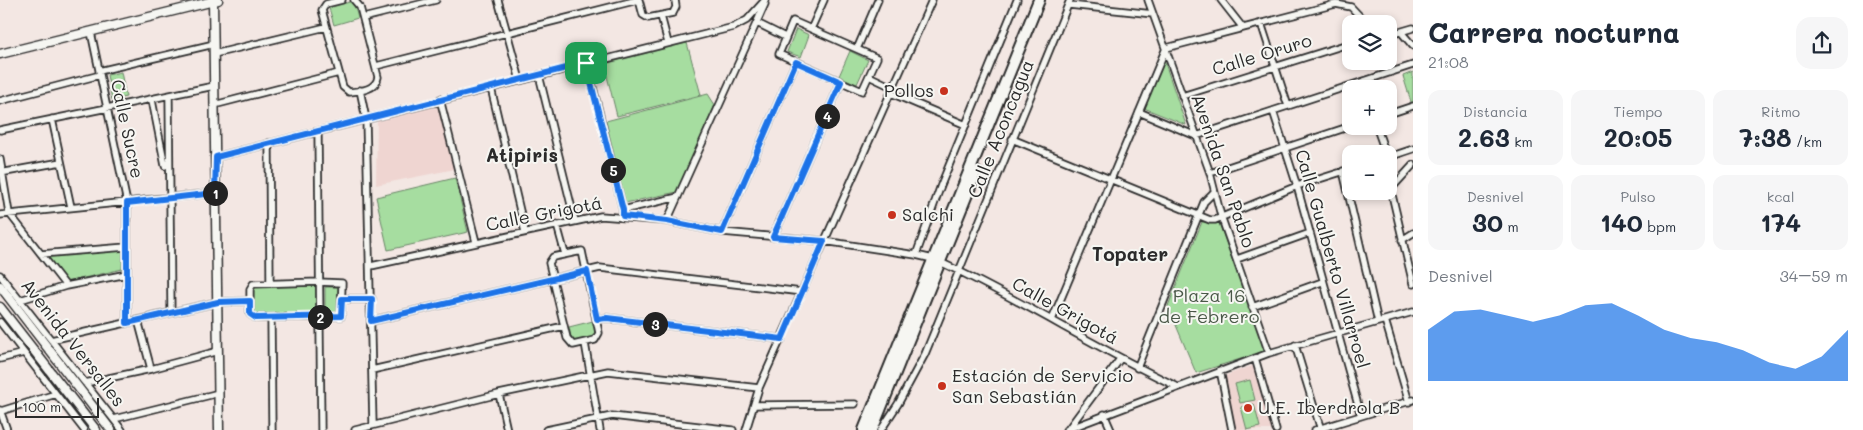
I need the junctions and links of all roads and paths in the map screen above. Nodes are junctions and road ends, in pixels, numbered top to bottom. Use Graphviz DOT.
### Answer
graph roads {
  1 [pos="215,0"];
  2 [pos="338,0"];
  3 [pos="342,0"];
  4 [pos="354,0"];
  5 [pos="436,0"];
  6 [pos="498,0"];
  7 [pos="639,0"];
  8 [pos="675,0"];
  9 [pos="766,0"];
  10 [pos="824,0"];
  11 [pos="878,0"];
  12 [pos="932,0"];
  13 [pos="1017,0"];
  14 [pos="1039,0"];
  15 [pos="1046,0"];
  16 [pos="1148,0"];
  17 [pos="1221,0"];
  18 [pos="1069,2"];
  19 [pos="1328,2"];
  20 [pos="1152,14"];
  21 [pos="1359,15"];
  22 [pos="661,16"];
  23 [pos="363,18"];
  24 [pos="757,23"];
  25 [pos="1262,23"];
  26 [pos="326,27"];
  27 [pos="1244,28"];
  28 [pos="1413,28"];
  29 [pos="811,29"];
  30 [pos="91,32"];
  31 [pos="507,32"];
  32 [pos="1401,32"];
  33 [pos="1397,33"];
  34 [pos="785,37"];
  35 [pos="668,43"];
  36 [pos="214,44"];
  37 [pos="1342,46"];
  38 [pos="1413,46"];
  39 [pos="1166,48"];
  40 [pos="857,49"];
  41 [pos="0,54"];
  42 [pos="214,54"];
  43 [pos="796,62"];
  44 [pos="586,63"];
  45 [pos="376,66"];
  46 [pos="1277,66"];
  47 [pos="1413,66"];
  48 [pos="100,73"];
  49 [pos="339,73"];
  50 [pos="539,75"];
  51 [pos="870,76"];
  52 [pos="520,80"];
  53 [pos="1378,80"];
  54 [pos="841,82"];
  55 [pos="214,86"];
  56 [pos="491,88"];
  57 [pos="360,90"];
  58 [pos="893,91"];
  59 [pos="1342,92"];
  60 [pos="168,96"];
  61 [pos="1182,96"];
  62 [pos="440,99"];
  63 [pos="152,100"];
  64 [pos="0,101"];
  65 [pos="214,105"];
  66 [pos="1288,106"];
  67 [pos="1413,106"];
  68 [pos="109,109"];
  69 [pos="1273,111"];
  70 [pos="1397,111"];
  71 [pos="1139,112"];
  72 [pos="52,119"];
  73 [pos="366,119"];
  74 [pos="966,125"];
  75 [pos="1342,129"];
  76 [pos="0,130"];
  77 [pos="318,132"];
  78 [pos="1196,136"];
  79 [pos="1012,139"];
  80 [pos="269,143"];
  81 [pos="1285,147"];
  82 [pos="1413,149"];
  83 [pos="1397,154"];
  84 [pos="216,157"];
  85 [pos="0,159"];
  86 [pos="61,162"];
  87 [pos="1413,165"];
  88 [pos="1342,172"];
  89 [pos="1,173"];
  90 [pos="1210,173"];
  91 [pos="168,179"];
  92 [pos="1110,179"];
  93 [pos="1397,180"];
  94 [pos="1297,186"];
  95 [pos="1214,192"];
  96 [pos="215,193"];
  97 [pos="678,197"];
  98 [pos="169,198"];
  99 [pos="1350,200"];
  100 [pos="1393,200"];
  101 [pos="127,203"];
  102 [pos="71,207"];
  103 [pos="9,213"];
  104 [pos="623,213"];
  105 [pos="0,215"];
  106 [pos="1199,216"];
  107 [pos="1222,216"];
  108 [pos="575,221"];
  109 [pos="667,221"];
  110 [pos="557,225"];
  111 [pos="526,232"];
  112 [pos="722,232"];
  113 [pos="1310,233"];
  114 [pos="1413,233"];
  115 [pos="773,237"];
  116 [pos="1402,240"];
  117 [pos="824,241"];
  118 [pos="476,242"];
  119 [pos="126,247"];
  120 [pos="41,254"];
  121 [pos="565,254"];
  122 [pos="916,255"];
  123 [pos="1237,259"];
  124 [pos="936,260"];
  125 [pos="371,266"];
  126 [pos="587,271"];
  127 [pos="959,271"];
  128 [pos="127,274"];
  129 [pos="0,275"];
  130 [pos="552,280"];
  131 [pos="319,282"];
  132 [pos="1322,282"];
  133 [pos="270,283"];
  134 [pos="1413,284"];
  135 [pos="0,286"];
  136 [pos="66,286"];
  137 [pos="802,292"];
  138 [pos="342,299"];
  139 [pos="372,299"];
  140 [pos="20,300"];
  141 [pos="250,301"];
  142 [pos="218,302"];
  143 [pos="0,307"];
  144 [pos="1252,307"];
  145 [pos="171,312"];
  146 [pos="1413,312"];
  147 [pos="320,317"];
  148 [pos="271,318"];
  149 [pos="597,319"];
  150 [pos="138,320"];
  151 [pos="1052,320"];
  152 [pos="1385,320"];
  153 [pos="371,321"];
  154 [pos="0,322"];
  155 [pos="1378,322"];
  156 [pos="127,323"];
  157 [pos="564,326"];
  158 [pos="1337,333"];
  159 [pos="782,339"];
  160 [pos="52,340"];
  161 [pos="585,343"];
  162 [pos="1295,345"];
  163 [pos="218,351"];
  164 [pos="1268,352"];
  165 [pos="24,353"];
  166 [pos="1255,358"];
  167 [pos="0,359"];
  168 [pos="1120,359"];
  169 [pos="1137,368"];
  170 [pos="151,369"];
  171 [pos="372,370"];
  172 [pos="1220,370"];
  173 [pos="589,374"];
  174 [pos="85,383"];
  175 [pos="1176,386"];
  176 [pos="760,388"];
  177 [pos="218,393"];
  178 [pos="56,394"];
  179 [pos="499,394"];
  180 [pos="1411,401"];
  181 [pos="855,404"];
  182 [pos="756,405"];
  183 [pos="0,411"];
  184 [pos="1104,414"];
  185 [pos="1361,416"];
  186 [pos="598,418"];
  187 [pos="114,419"];
  188 [pos="388,422"];
  189 [pos="373,426"];
  190 [pos="81,429"];
  191 [pos="1319,429"];
  192 [pos="6,430"];
  193 [pos="96,430"];
  194 [pos="111,430"];
  195 [pos="122,430"];
  196 [pos="219,430"];
  197 [pos="272,430"];
  198 [pos="322,430"];
  199 [pos="356,430"];
  200 [pos="389,430"];
  201 [pos="507,430"];
  202 [pos="546,430"];
  203 [pos="600,430"];
  204 [pos="733,430"];
  205 [pos="746,430"];
  206 [pos="864,430"];
  207 [pos="872,430"];
  208 [pos="881,430"];
  209 [pos="1067,430"];
  210 [pos="1110,430"];
  211 [pos="1232,430"];
  212 [pos="1276,430"];
  1 -- 30 [label="street"];
  1 -- 36 [label="street"];
  2 -- 3 [label="street"];
  2 -- 26 [label="street"];
  4 -- 23 [label="street"];
  5 -- 23 [label="street"];
  6 -- 31 [label="street"];
  7 -- 22 [label="street"];
  7 -- 31 [label="street"];
  8 -- 22 [label="street"];
  9 -- 24 [label="street"];
  9 -- 35 [label="street"];
  10 -- 29 [label="street"];
  11 -- 40 [label="street"];
  12 -- 58 [label="street"];
  13 -- 74 [label="street"];
  14 -- 124 [label="highway"];
  15 -- 124 [label="highway"];
  16 -- 20 [label="street, Avenida San Pablo"];
  17 -- 27 [label="street"];
  18 -- 20 [label="street"];
  18 -- 79 [label="street, Calle Aconcagua"];
  19 -- 21 [label="street"];
  19 -- 25 [label="street"];
  20 -- 39 [label="street, Avenida San Pablo"];
  22 -- 35 [label="street"];
  23 -- 45 [label="street"];
  24 -- 34 [label="street"];
  24 -- 97 [label="street"];
  25 -- 27 [label="street"];
  25 -- 46 [label="street"];
  26 -- 42 [label="street"];
  26 -- 49 [label="street"];
  27 -- 39 [label="street"];
  28 -- 32 [label="street"];
  29 -- 34 [label="street"];
  29 -- 40 [label="street"];
  30 -- 41 [label="street"];
  30 -- 48 [label="street, Calle Sucre"];
  31 -- 45 [label="street"];
  31 -- 52 [label="street"];
  32 -- 33 [label="street"];
  32 -- 38 [label="street"];
  34 -- 43 [label="street"];
  35 -- 44 [label="street"];
  36 -- 42 [label="street"];
  36 -- 48 [label="street"];
  37 -- 46 [label="street, Calle Oruro"];
  39 -- 61 [label="street, Avenida San Pablo"];
  39 -- 71 [label="street"];
  40 -- 51 [label="street"];
  42 -- 55 [label="street"];
  43 -- 54 [label="street"];
  43 -- 112 [label="street"];
  44 -- 50 [label="street"];
  44 -- 104 [label="street"];
  45 -- 57 [label="street"];
  46 -- 61 [label="street, Calle Oruro"];
  46 -- 66 [label="street"];
  47 -- 53 [label="street"];
  48 -- 64 [label="street"];
  48 -- 68 [label="street, Calle Sucre"];
  49 -- 57 [label="street"];
  49 -- 65 [label="street"];
  50 -- 52 [label="street"];
  50 -- 108 [label="street"];
  51 -- 54 [label="street"];
  51 -- 58 [label="street"];
  52 -- 56 [label="street"];
  54 -- 115 [label="street"];
  55 -- 60 [label="street"];
  55 -- 65 [label="street"];
  56 -- 62 [label="street"];
  56 -- 111 [label="street"];
  57 -- 73 [label="street"];
  58 -- 74 [label="street"];
  58 -- 117 [label="street"];
  59 -- 66 [label="street"];
  60 -- 63 [label="street"];
  60 -- 91 [label="street"];
  61 -- 78 [label="street, Avenida San Pablo"];
  62 -- 73 [label="street"];
  62 -- 118 [label="street"];
  63 -- 68 [label="street"];
  63 -- 91 [label="street"];
  65 -- 84 [label="street"];
  66 -- 69 [label="street"];
  67 -- 70 [label="street"];
  68 -- 72 [label="street"];
  68 -- 101 [label="street, Calle Sucre"];
  69 -- 78 [label="street"];
  69 -- 81 [label="street, Calle Gualberto Villarroel"];
  71 -- 78 [label="street"];
  71 -- 92 [label="street"];
  72 -- 76 [label="street"];
  72 -- 86 [label="street"];
  73 -- 77 [label="street"];
  73 -- 125 [label="street"];
  74 -- 122 [label="street"];
  75 -- 81 [label="street"];
  77 -- 80 [label="street"];
  77 -- 131 [label="street"];
  78 -- 90 [label="street, Avenida San Pablo"];
  79 -- 92 [label="street"];
  79 -- 127 [label="street, Calle Aconcagua"];
  80 -- 84 [label="street"];
  80 -- 133 [label="street"];
  81 -- 90 [label="street"];
  81 -- 94 [label="street, Calle Gualberto Villarroel"];
  82 -- 83 [label="street"];
  84 -- 96 [label="street"];
  85 -- 89 [label="street"];
  86 -- 89 [label="street"];
  86 -- 102 [label="street"];
  87 -- 93 [label="street"];
  88 -- 94 [label="street"];
  89 -- 103 [label="street"];
  90 -- 95 [label="street, Avenida San Pablo"];
  91 -- 98 [label="street"];
  92 -- 106 [label="street"];
  92 -- 151 [label="street"];
  94 -- 107 [label="street"];
  94 -- 113 [label="street, Calle Gualberto Villarroel"];
  95 -- 106 [label="street"];
  95 -- 107 [label="street, Avenida San Pablo"];
  96 -- 98 [label="street"];
  96 -- 142 [label="street"];
  97 -- 104 [label="street"];
  97 -- 109 [label="street"];
  98 -- 101 [label="street"];
  98 -- 145 [label="street"];
  99 -- 155 [label="street"];
  100 -- 116 [label="street"];
  101 -- 102 [label="street"];
  101 -- 119 [label="street, Calle Sucre"];
  102 -- 103 [label="street"];
  103 -- 105 [label="street"];
  103 -- 120 [label="street"];
  104 -- 108 [label="street, Calle Grigotá"];
  104 -- 109 [label="street, Calle Grigotá"];
  106 -- 107 [label="street"];
  106 -- 169 [label="street"];
  107 -- 123 [label="street, Avenida San Pablo"];
  108 -- 110 [label="street, Calle Grigotá"];
  109 -- 112 [label="street, Calle Grigotá"];
  110 -- 111 [label="street, Calle Grigotá"];
  110 -- 121 [label="street"];
  111 -- 118 [label="street, Calle Grigotá"];
  112 -- 115 [label="street, Calle Grigotá"];
  113 -- 123 [label="street"];
  113 -- 132 [label="street, Calle Gualberto Villarroel"];
  114 -- 116 [label="street"];
  115 -- 117 [label="street, Calle Grigotá"];
  116 -- 134 [label="street"];
  117 -- 122 [label="street, Calle Grigotá"];
  117 -- 137 [label="street"];
  118 -- 125 [label="street, Calle Grigotá"];
  119 -- 120 [label="street"];
  119 -- 128 [label="street, Calle Sucre"];
  120 -- 136 [label="street"];
  121 -- 126 [label="street"];
  121 -- 130 [label="street"];
  122 -- 124 [label="street, Calle Grigotá"];
  123 -- 144 [label="street, Avenida San Pablo"];
  124 -- 127 [label="street, Calle Grigotá"];
  124 -- 206 [label="highway"];
  124 -- 207 [label="highway"];
  125 -- 139 [label="street"];
  126 -- 130 [label="street"];
  126 -- 137 [label="street"];
  126 -- 149 [label="street"];
  127 -- 151 [label="street, Calle Grigotá"];
  127 -- 208 [label="street, Calle Aconcagua"];
  128 -- 136 [label="street"];
  128 -- 156 [label="street, Calle Sucre"];
  129 -- 140 [label="street, Avenida Versalles"];
  130 -- 153 [label="street"];
  130 -- 157 [label="street"];
  131 -- 133 [label="street"];
  131 -- 138 [label="street"];
  131 -- 147 [label="street"];
  132 -- 144 [label="street"];
  132 -- 158 [label="street, Calle Gualberto Villarroel"];
  133 -- 141 [label="street"];
  135 -- 194 [label="street, Avenida Versalles"];
  136 -- 140 [label="street"];
  137 -- 159 [label="street"];
  138 -- 139 [label="street"];
  138 -- 147 [label="street"];
  139 -- 153 [label="street"];
  140 -- 160 [label="street, Avenida Versalles"];
  141 -- 142 [label="street"];
  141 -- 148 [label="street"];
  142 -- 145 [label="street"];
  142 -- 163 [label="street"];
  143 -- 193 [label="street, Avenida Versalles"];
  144 -- 164 [label="street, Avenida San Pablo"];
  145 -- 150 [label="street"];
  146 -- 152 [label="street"];
  147 -- 148 [label="street"];
  147 -- 198 [label="street"];
  148 -- 197 [label="street"];
  149 -- 159 [label="street"];
  149 -- 161 [label="street"];
  150 -- 156 [label="street"];
  150 -- 170 [label="street"];
  151 -- 168 [label="street, Calle Grigotá"];
  152 -- 155 [label="street"];
  152 -- 180 [label="street"];
  153 -- 171 [label="street"];
  154 -- 165 [label="street"];
  155 -- 158 [label="street"];
  156 -- 160 [label="street"];
  157 -- 161 [label="street"];
  157 -- 171 [label="street"];
  158 -- 162 [label="street"];
  158 -- 185 [label="street, Calle Gualberto Villarroel"];
  159 -- 176 [label="street"];
  160 -- 174 [label="street, Avenida Versalles"];
  161 -- 173 [label="street"];
  162 -- 164 [label="street"];
  162 -- 191 [label="street"];
  163 -- 170 [label="street"];
  163 -- 177 [label="street"];
  164 -- 166 [label="street"];
  165 -- 167 [label="street"];
  165 -- 178 [label="street"];
  166 -- 172 [label="street"];
  166 -- 212 [label="street"];
  168 -- 169 [label="street, Calle Grigotá"];
  168 -- 209 [label="street"];
  169 -- 175 [label="street, Calle Grigotá"];
  170 -- 174 [label="street"];
  171 -- 189 [label="street"];
  172 -- 175 [label="street"];
  172 -- 211 [label="street"];
  173 -- 176 [label="street"];
  173 -- 179 [label="street"];
  173 -- 186 [label="street"];
  174 -- 187 [label="street, Avenida Versalles"];
  175 -- 184 [label="street"];
  176 -- 182 [label="street"];
  177 -- 187 [label="street"];
  177 -- 196 [label="street"];
  178 -- 183 [label="street"];
  178 -- 190 [label="street"];
  179 -- 188 [label="street"];
  179 -- 201 [label="street"];
  180 -- 185 [label="street"];
  181 -- 182 [label="street"];
  182 -- 205 [label="street"];
  183 -- 192 [label="street"];
  184 -- 209 [label="street"];
  184 -- 210 [label="street"];
  185 -- 191 [label="street"];
  186 -- 202 [label="street"];
  186 -- 203 [label="street"];
  186 -- 204 [label="street"];
  187 -- 195 [label="street, Avenida Versalles"];
  188 -- 189 [label="street"];
  188 -- 200 [label="street"];
  189 -- 199 [label="street"];
}
